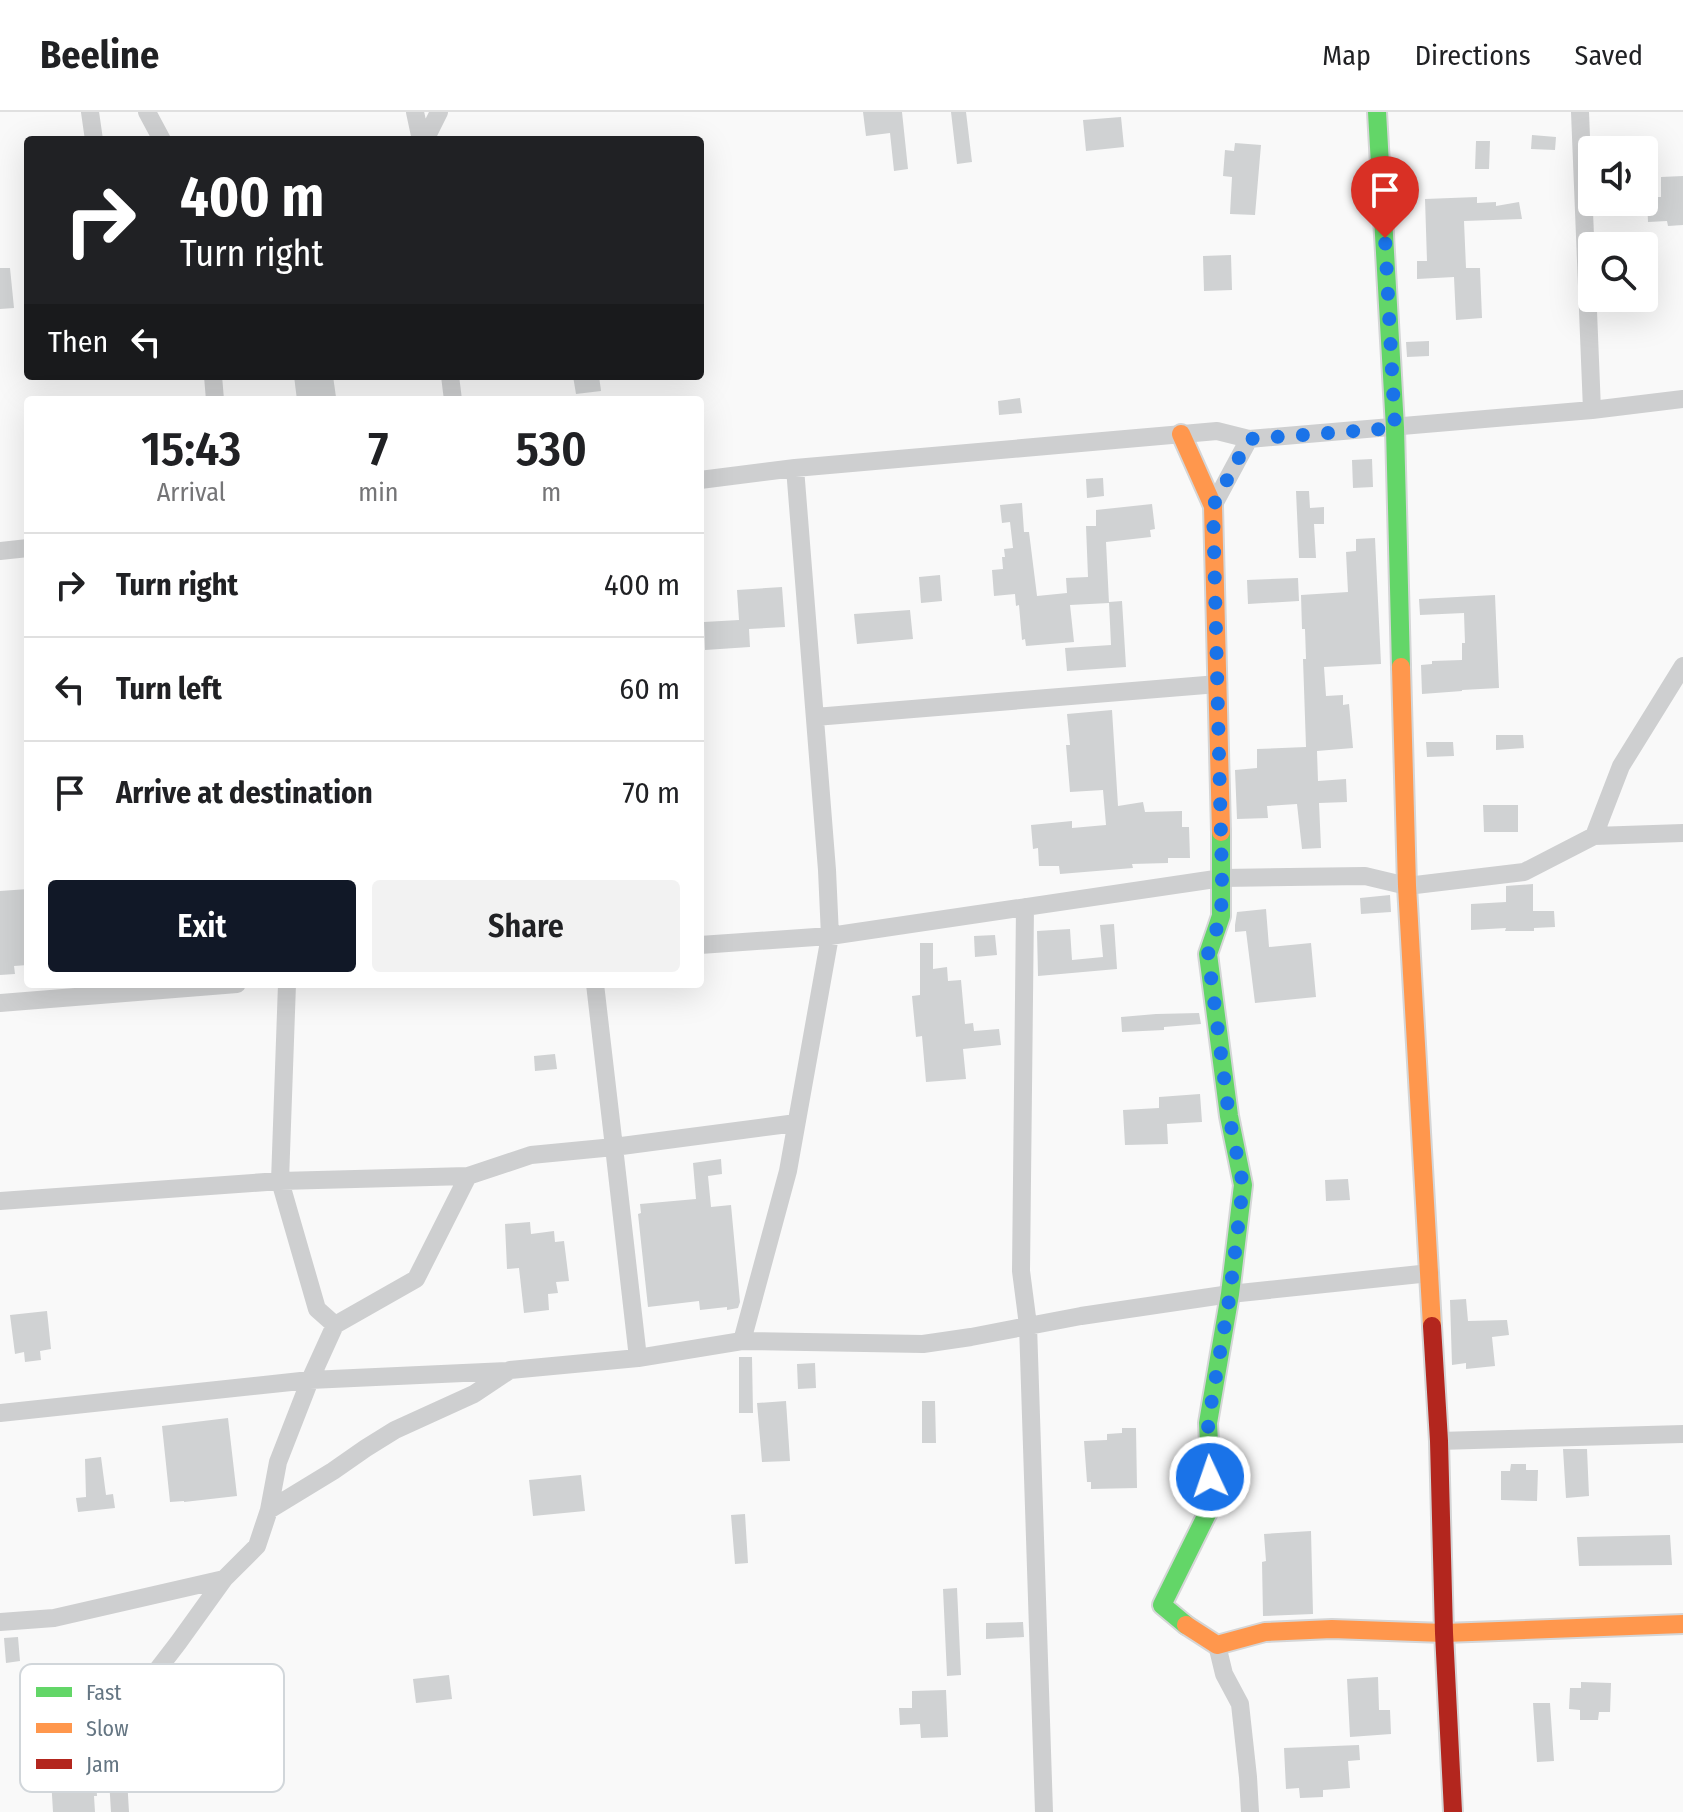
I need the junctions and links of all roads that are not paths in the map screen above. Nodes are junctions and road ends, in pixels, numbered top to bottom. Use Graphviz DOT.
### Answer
graph roads {
  1 [pos="90,112"];
  2 [pos="147,112"];
  3 [pos="415,112"];
  4 [pos="439,112"];
  5 [pos="1377,112"];
  6 [pos="1580,112"];
  7 [pos="93,136"];
  8 [pos="160,136"];
  9 [pos="422,136"];
  10 [pos="425,136"];
  11 [pos="1683,399"];
  12 [pos="1592,410"];
  13 [pos="1395,428"];
  14 [pos="1181,434"];
  15 [pos="1249,439"];
  16 [pos="795,468"];
  17 [pos="704,479"];
  18 [pos="1213,506"];
  19 [pos="24,548"];
  20 [pos="0,551"];
  21 [pos="1683,666"];
  22 [pos="1218,684"];
  23 [pos="815,717"];
  24 [pos="1683,833"];
  25 [pos="1594,836"];
  26 [pos="1222,878"];
  27 [pos="1407,886"];
  28 [pos="1025,907"];
  29 [pos="830,936"];
  30 [pos="704,945"];
  31 [pos="187,988"];
  32 [pos="287,988"];
  33 [pos="595,988"];
  34 [pos="0,1003"];
  35 [pos="796,1123"];
  36 [pos="614,1147"];
  37 [pos="468,1176"];
  38 [pos="280,1181"];
  39 [pos="0,1201"];
  40 [pos="1430,1273"];
  41 [pos="1230,1294"];
  42 [pos="335,1325"];
  43 [pos="1028,1325"];
  44 [pos="742,1341"];
  45 [pos="638,1358"];
  46 [pos="510,1370"];
  47 [pos="310,1380"];
  48 [pos="0,1413"];
  49 [pos="1683,1434"];
  50 [pos="1439,1441"];
  51 [pos="269,1510"];
  52 [pos="224,1579"];
  53 [pos="0,1622"];
  54 [pos="1683,1624"];
  55 [pos="1444,1633"];
  56 [pos="1217,1645"];
  57 [pos="162,1664"];
  58 [pos="119,1792"];
  59 [pos="120,1812"];
  60 [pos="1044,1812"];
  61 [pos="1250,1812"];
  62 [pos="1453,1812"];
  1 -- 7 [label="street"];
  2 -- 8 [label="street"];
  3 -- 9 [label="street"];
  4 -- 10 [label="street"];
  5 -- 13 [label="street"];
  6 -- 12 [label="street"];
  11 -- 12 [label="street"];
  12 -- 13 [label="street"];
  13 -- 15 [label="street"];
  13 -- 27 [label="street"];
  14 -- 15 [label="street"];
  14 -- 16 [label="street"];
  14 -- 18 [label="street"];
  15 -- 18 [label="street"];
  16 -- 17 [label="street"];
  16 -- 23 [label="street"];
  18 -- 22 [label="street"];
  19 -- 20 [label="street"];
  21 -- 25 [label="street"];
  22 -- 23 [label="street"];
  22 -- 26 [label="street"];
  23 -- 29 [label="street"];
  24 -- 25 [label="street"];
  25 -- 27 [label="street"];
  26 -- 27 [label="street"];
  26 -- 28 [label="street"];
  26 -- 41 [label="street"];
  27 -- 40 [label="street"];
  28 -- 29 [label="street"];
  28 -- 43 [label="street"];
  29 -- 30 [label="street"];
  29 -- 35 [label="street"];
  31 -- 34 [label="street"];
  32 -- 38 [label="street"];
  33 -- 36 [label="street"];
  35 -- 36 [label="street"];
  35 -- 44 [label="street"];
  36 -- 37 [label="street"];
  36 -- 45 [label="street"];
  37 -- 38 [label="street"];
  37 -- 42 [label="street"];
  38 -- 39 [label="street"];
  38 -- 42 [label="street"];
  40 -- 41 [label="street"];
  40 -- 50 [label="street"];
  41 -- 43 [label="street"];
  41 -- 56 [label="street"];
  42 -- 47 [label="street"];
  43 -- 44 [label="street"];
  43 -- 60 [label="street"];
  44 -- 45 [label="street"];
  45 -- 46 [label="street"];
  46 -- 47 [label="street"];
  46 -- 51 [label="street"];
  47 -- 48 [label="street"];
  47 -- 51 [label="street"];
  49 -- 50 [label="street"];
  50 -- 55 [label="street"];
  51 -- 52 [label="street"];
  52 -- 53 [label="street"];
  52 -- 57 [label="street"];
  54 -- 55 [label="street"];
  55 -- 56 [label="street"];
  55 -- 62 [label="street"];
  56 -- 61 [label="street"];
  58 -- 59 [label="street"];
}
